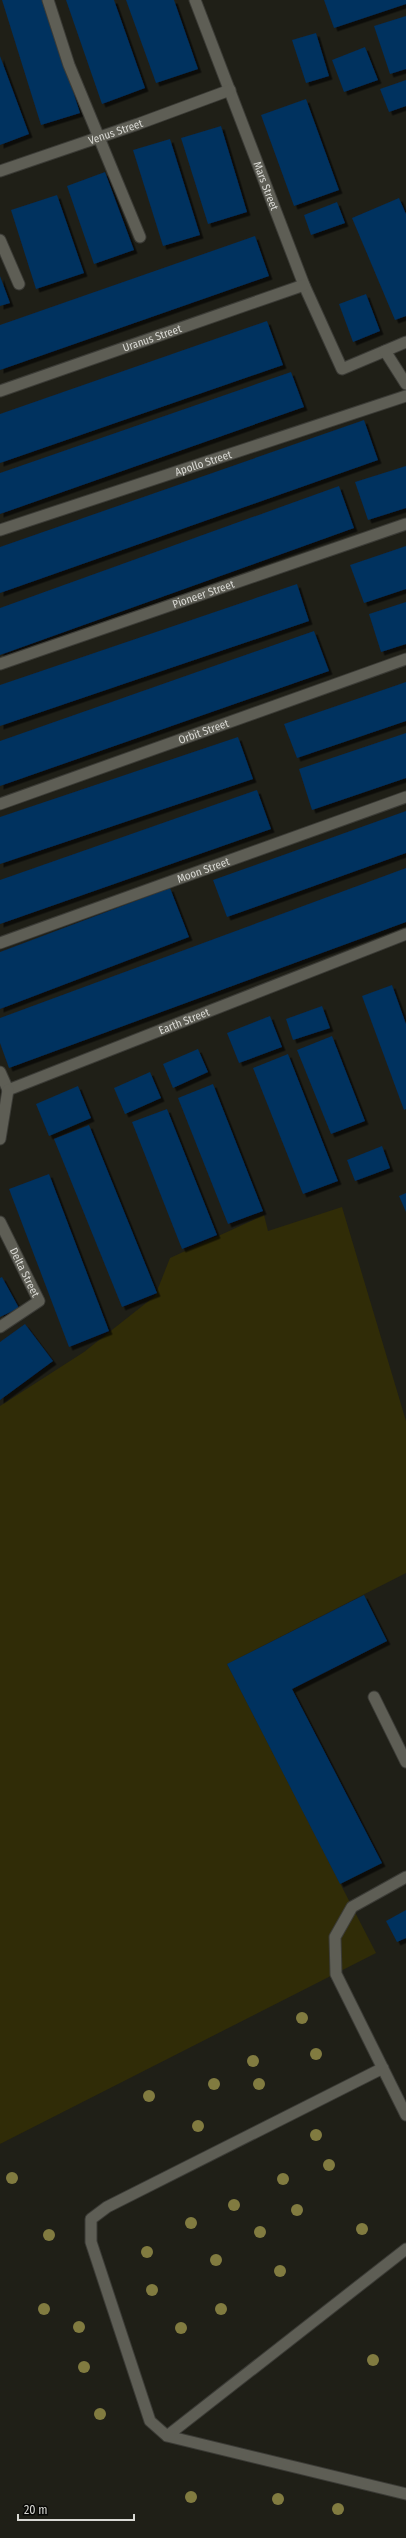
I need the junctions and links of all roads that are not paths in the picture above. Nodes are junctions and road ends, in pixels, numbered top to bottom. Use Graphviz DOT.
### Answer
graph roads {
  1 [pos="48,0"];
  2 [pos="196,0"];
  3 [pos="230,90"];
  4 [pos="99,138"];
  5 [pos="0,171"];
  6 [pos="140,237"];
  7 [pos="0,240"];
  8 [pos="20,284"];
  9 [pos="304,285"];
  10 [pos="406,342"];
  11 [pos="385,350"];
  12 [pos="406,384"];
  13 [pos="0,392"];
  14 [pos="406,396"];
  15 [pos="406,524"];
  16 [pos="0,530"];
  17 [pos="406,659"];
  18 [pos="0,664"];
  19 [pos="406,797"];
  20 [pos="0,804"];
  21 [pos="406,934"];
  22 [pos="0,943"];
  23 [pos="0,1072"];
  24 [pos="8,1090"];
  25 [pos="0,1139"];
  26 [pos="0,1222"];
  27 [pos="0,1327"];
  28 [pos="374,1697"];
  29 [pos="406,1762"];
  30 [pos="406,1877"];
  31 [pos="383,2068"];
  32 [pos="406,2115"];
  33 [pos="406,2249"];
  34 [pos="167,2436"];
  35 [pos="406,2494"];
  1 -- 4 [label="street"];
  2 -- 3 [label="street, Mars Street"];
  3 -- 4 [label="street, Venus Street"];
  3 -- 9 [label="street, Mars Street"];
  4 -- 5 [label="street, Venus Street"];
  4 -- 6 [label="street"];
  7 -- 8 [label="street"];
  9 -- 11 [label="street, Mars Street"];
  9 -- 13 [label="street, Uranus Street"];
  10 -- 11 [label="street"];
  11 -- 12 [label="street"];
  14 -- 16 [label="street, Apollo Street"];
  15 -- 18 [label="street, Pioneer Street"];
  17 -- 20 [label="street, Orbit Street"];
  19 -- 22 [label="street, Moon Street"];
  21 -- 24 [label="street, Earth Street"];
  23 -- 24 [label="street"];
  24 -- 25 [label="street"];
  26 -- 27 [label="street, Delta Street"];
  28 -- 29 [label="street"];
  30 -- 31 [label="street"];
  31 -- 32 [label="street"];
  31 -- 34 [label="street"];
  33 -- 34 [label="street"];
  34 -- 35 [label="street"];
}
